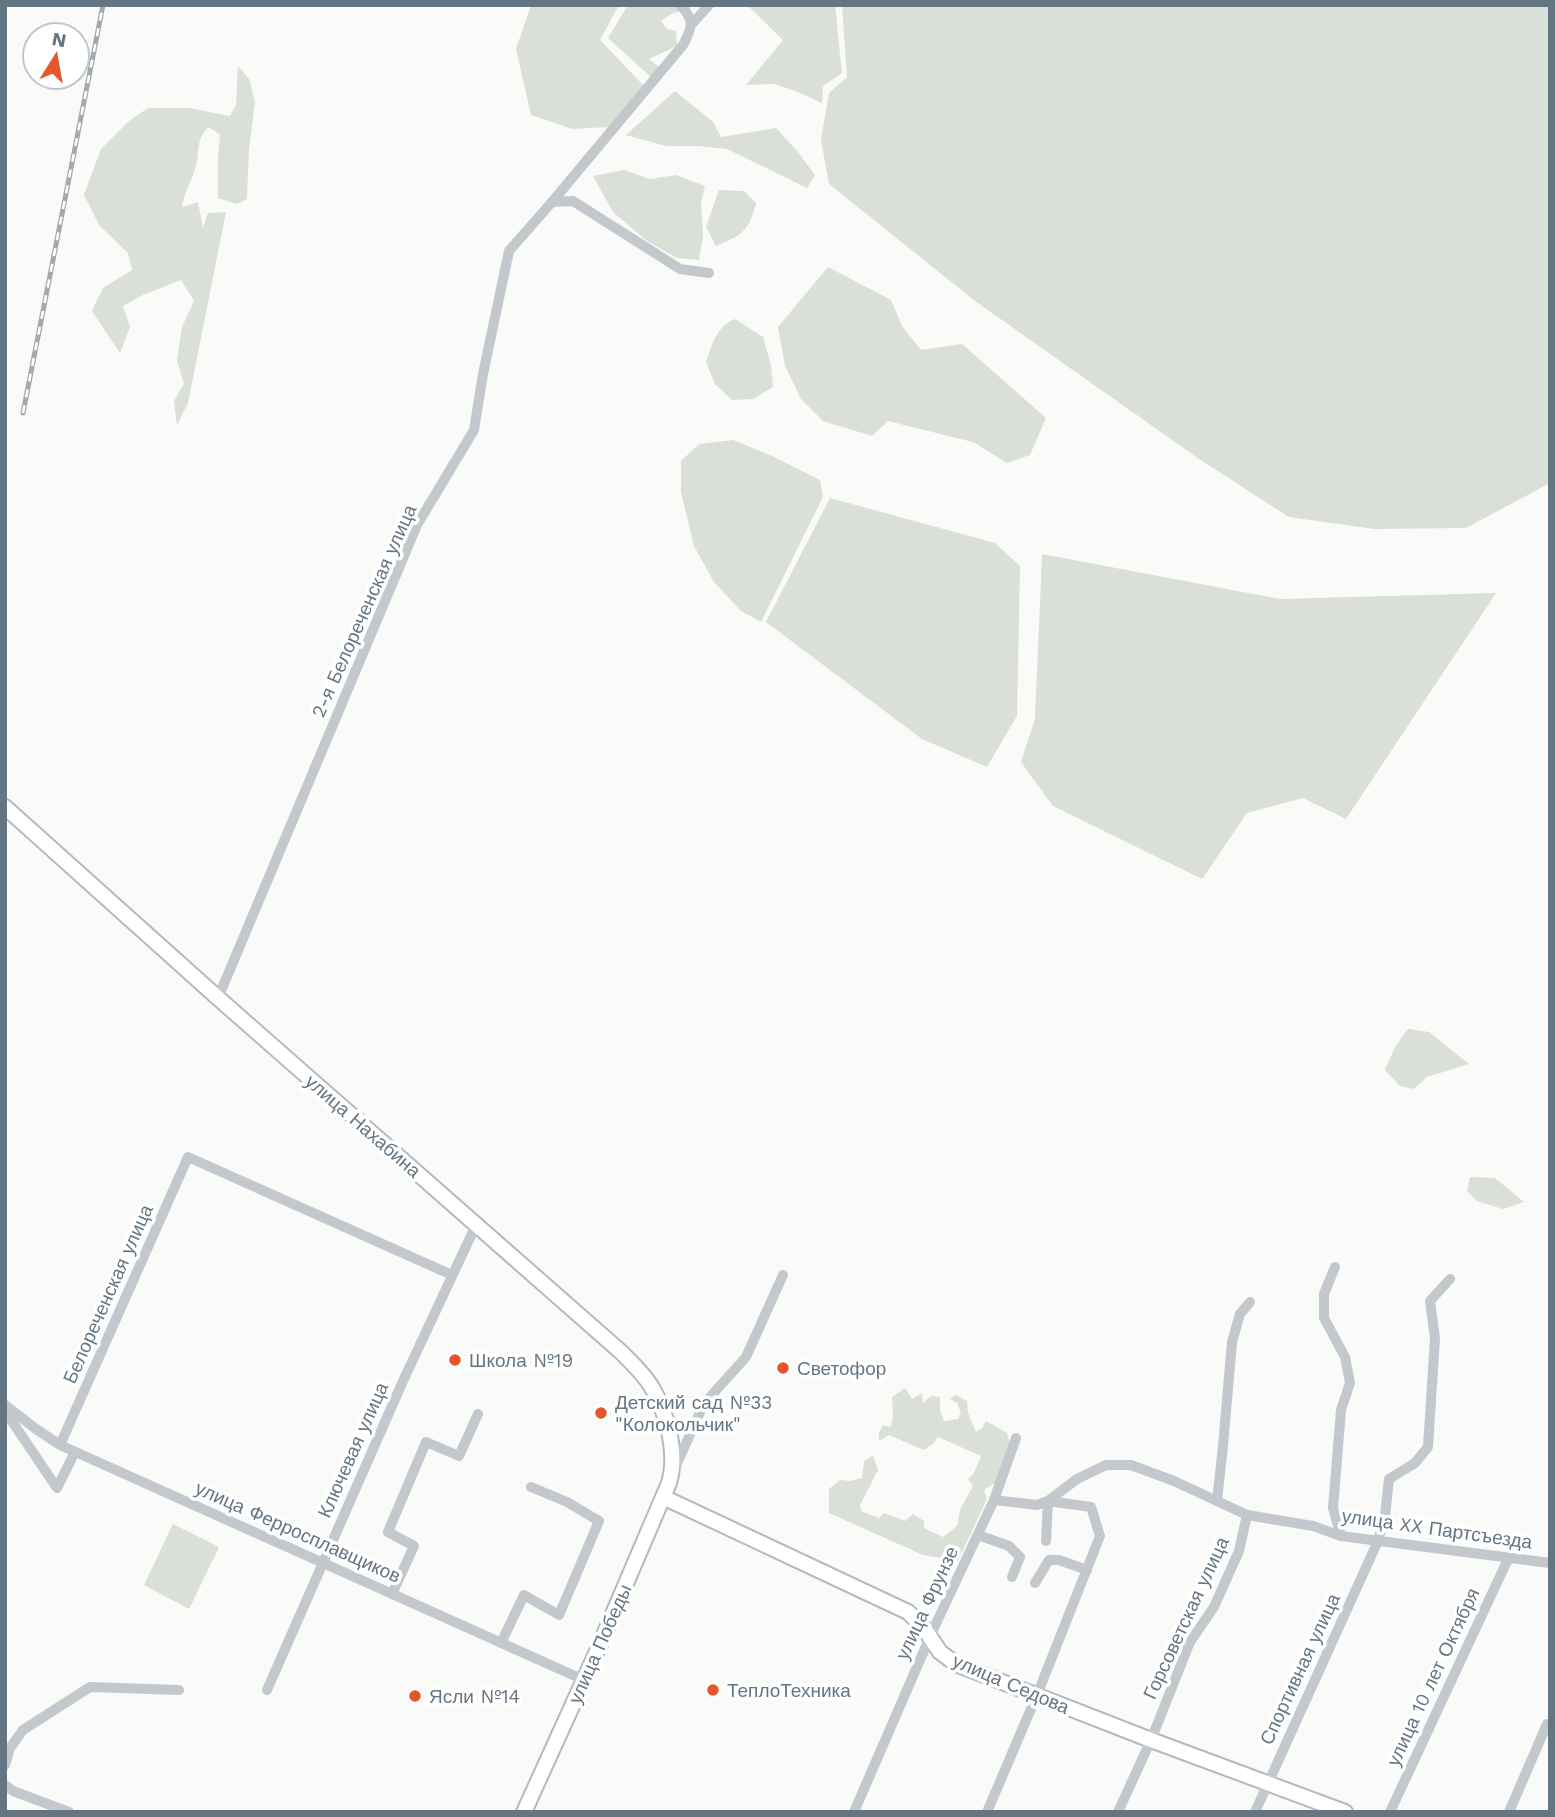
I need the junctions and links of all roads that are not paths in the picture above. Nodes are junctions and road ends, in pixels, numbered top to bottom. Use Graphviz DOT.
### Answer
graph roads {
  1 [pos="680,5"];
  2 [pos="709,5"];
  3 [pos="691,25"];
  4 [pos="552,202"];
  5 [pos="709,273"];
  6 [pos="5,807"];
  7 [pos="218,998"];
  8 [pos="476,1225"];
  9 [pos="1335,1266"];
  10 [pos="452,1275"];
  11 [pos="783,1275"];
  12 [pos="1450,1279"];
  13 [pos="1251,1303"];
  14 [pos="5,1405"];
  15 [pos="5,1411"];
  16 [pos="478,1414"];
  17 [pos="1016,1438"];
  18 [pos="60,1445"];
  19 [pos="75,1451"];
  20 [pos="672,1474"];
  21 [pos="531,1487"];
  22 [pos="663,1497"];
  23 [pos="994,1500"];
  24 [pos="1048,1501"];
  25 [pos="1217,1501"];
  26 [pos="1247,1515"];
  27 [pos="978,1535"];
  28 [pos="1341,1536"];
  29 [pos="1046,1541"];
  30 [pos="1378,1541"];
  31 [pos="1508,1557"];
  32 [pos="322,1562"];
  33 [pos="1550,1563"];
  34 [pos="1087,1570"];
  35 [pos="1012,1577"];
  36 [pos="1035,1583"];
  37 [pos="392,1594"];
  38 [pos="929,1637"];
  39 [pos="501,1643"];
  40 [pos="584,1680"];
  41 [pos="179,1690"];
  42 [pos="267,1690"];
  43 [pos="1037,1696"];
  44 [pos="1547,1724"];
  45 [pos="1151,1740"];
  46 [pos="5,1765"];
  47 [pos="1267,1783"];
  48 [pos="5,1786"];
  49 [pos="69,1812"];
  50 [pos="524,1812"];
  51 [pos="854,1812"];
  52 [pos="987,1812"];
  53 [pos="1118,1812"];
  54 [pos="1255,1812"];
  55 [pos="1345,1812"];
  56 [pos="1390,1812"];
  57 [pos="1509,1812"];
  1 -- 3 [label="street"];
  2 -- 3 [label="street, 2-я Белореченская улица"];
  3 -- 4 [label="street, 2-я Белореченская улица"];
  4 -- 5 [label="street"];
  4 -- 7 [label="street, 2-я Белореченская улица"];
  6 -- 7 [label="main road, улица Нахабина"];
  7 -- 8 [label="main road, улица Нахабина"];
  8 -- 10 [label="street, Ключевая улица"];
  8 -- 20 [label="main road, улица Нахабина"];
  9 -- 28 [label="street"];
  10 -- 18 [label="street, Белореченская улица"];
  10 -- 32 [label="street, Ключевая улица"];
  11 -- 20 [label="street"];
  12 -- 30 [label="street, Спортивная улица"];
  13 -- 25 [label="street"];
  14 -- 18 [label="street, улица Ферросплавщиков"];
  15 -- 19 [label="street"];
  16 -- 37 [label="street"];
  17 -- 23 [label="street, улица Фрунзе"];
  18 -- 19 [label="street, улица Ферросплавщиков"];
  19 -- 32 [label="street, улица Ферросплавщиков"];
  20 -- 22 [label="main road, улица Победы"];
  21 -- 39 [label="street"];
  22 -- 38 [label="main road, улица Седова"];
  22 -- 40 [label="main road, улица Победы"];
  23 -- 24 [label="street"];
  23 -- 27 [label="street, улица Фрунзе"];
  24 -- 25 [label="street, улица XX Партсъезда"];
  24 -- 29 [label="street"];
  24 -- 34 [label="street"];
  25 -- 26 [label="street, улица XX Партсъезда"];
  26 -- 28 [label="street, улица XX Партсъезда"];
  26 -- 45 [label="street, Горсоветская улица"];
  27 -- 35 [label="street"];
  27 -- 38 [label="street, улица Фрунзе"];
  28 -- 30 [label="street, улица XX Партсъезда"];
  30 -- 31 [label="street, улица XX Партсъезда"];
  30 -- 47 [label="street, Спортивная улица"];
  31 -- 33 [label="street, улица XX Партсъезда"];
  31 -- 56 [label="street, улица 10 лет Октября"];
  32 -- 37 [label="street, улица Ферросплавщиков"];
  32 -- 42 [label="street, Ключевая улица"];
  34 -- 36 [label="street"];
  34 -- 43 [label="street"];
  37 -- 39 [label="street, улица Ферросплавщиков"];
  38 -- 43 [label="main road, улица Седова"];
  38 -- 51 [label="street, улица Фрунзе"];
  39 -- 40 [label="street, улица Ферросплавщиков"];
  40 -- 50 [label="main road, улица Победы"];
  41 -- 46 [label="street"];
  43 -- 45 [label="main road, улица Седова"];
  43 -- 52 [label="street"];
  44 -- 57 [label="street"];
  45 -- 47 [label="main road, улица Седова"];
  45 -- 53 [label="street, Горсоветская улица"];
  47 -- 54 [label="street, Спортивная улица"];
  47 -- 55 [label="main road, улица Седова"];
  48 -- 49 [label="street"];
}
